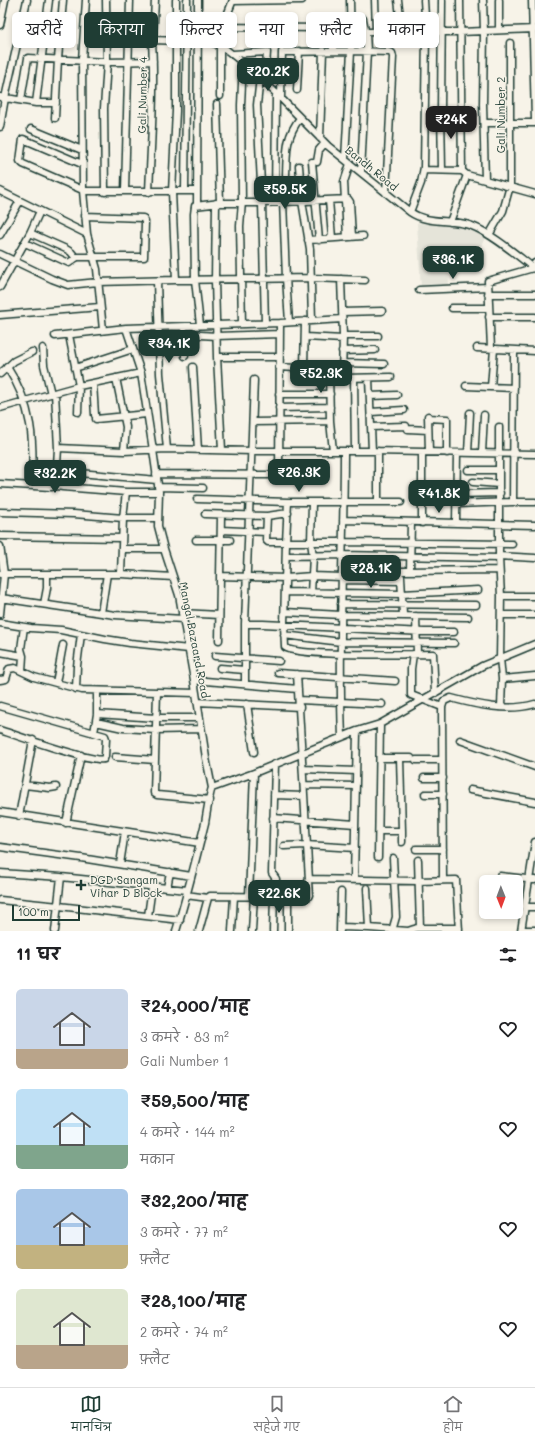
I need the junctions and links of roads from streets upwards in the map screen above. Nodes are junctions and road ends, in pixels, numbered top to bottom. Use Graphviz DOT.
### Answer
graph roads {
  1 [pos="5,0"];
  2 [pos="27,0"];
  3 [pos="49,0"];
  4 [pos="63,0"];
  5 [pos="86,0"];
  6 [pos="106,0"];
  7 [pos="130,0"];
  8 [pos="155,0"];
  9 [pos="176,0"];
  10 [pos="186,0"];
  11 [pos="198,0"];
  12 [pos="233,0"];
  13 [pos="302,0"];
  14 [pos="350,0"];
  15 [pos="375,0"];
  16 [pos="398,0"];
  17 [pos="424,0"];
  18 [pos="442,0"];
  19 [pos="460,0"];
  20 [pos="483,0"];
  21 [pos="499,0"];
  22 [pos="532,0"];
  23 [pos="534,8"];
  24 [pos="154,12"];
  25 [pos="176,12"];
  26 [pos="186,12"];
  27 [pos="198,12"];
  28 [pos="229,12"];
  29 [pos="350,12"];
  30 [pos="375,12"];
  31 [pos="399,12"];
  32 [pos="425,12"];
  33 [pos="0,25"];
  34 [pos="237,27"];
  35 [pos="306,28"];
  36 [pos="534,29"];
  37 [pos="499,30"];
  38 [pos="484,31"];
  39 [pos="366,32"];
  40 [pos="374,32"];
  41 [pos="439,32"];
  42 [pos="442,32"];
  43 [pos="460,32"];
  44 [pos="510,43"];
  45 [pos="152,48"];
  46 [pos="176,48"];
  47 [pos="186,48"];
  48 [pos="198,48"];
  49 [pos="220,48"];
  50 [pos="224,48"];
  51 [pos="351,48"];
  52 [pos="426,48"];
  53 [pos="323,51"];
  54 [pos="333,51"];
  55 [pos="351,51"];
  56 [pos="367,51"];
  57 [pos="300,52"];
  58 [pos="232,54"];
  59 [pos="14,55"];
  60 [pos="28,58"];
  61 [pos="42,59"];
  62 [pos="58,59"];
  63 [pos="82,60"];
  64 [pos="153,61"];
  65 [pos="106,62"];
  66 [pos="129,62"];
  67 [pos="243,62"];
  68 [pos="260,77"];
  69 [pos="265,82"];
  70 [pos="297,90"];
  71 [pos="276,93"];
  72 [pos="220,96"];
  73 [pos="2,97"];
  74 [pos="281,98"];
  75 [pos="20,100"];
  76 [pos="36,103"];
  77 [pos="56,103"];
  78 [pos="217,104"];
  79 [pos="55,118"];
  80 [pos="300,118"];
  81 [pos="535,121"];
  82 [pos="484,122"];
  83 [pos="510,122"];
  84 [pos="0,127"];
  85 [pos="31,129"];
  86 [pos="320,138"];
  87 [pos="325,143"];
  88 [pos="276,146"];
  89 [pos="287,146"];
  90 [pos="82,150"];
  91 [pos="348,162"];
  92 [pos="82,164"];
  93 [pos="299,166"];
  94 [pos="424,170"];
  95 [pos="442,170"];
  96 [pos="361,172"];
  97 [pos="465,173"];
  98 [pos="286,175"];
  99 [pos="485,180"];
  100 [pos="510,186"];
  101 [pos="0,191"];
  102 [pos="83,191"];
  103 [pos="185,191"];
  104 [pos="197,191"];
  105 [pos="105,192"];
  106 [pos="125,192"];
  107 [pos="149,192"];
  108 [pos="172,192"];
  109 [pos="386,193"];
  110 [pos="535,194"];
  111 [pos="329,200"];
  112 [pos="344,200"];
  113 [pos="20,201"];
  114 [pos="283,201"];
  115 [pos="302,201"];
  116 [pos="317,201"];
  117 [pos="242,202"];
  118 [pos="275,202"];
  119 [pos="218,203"];
  120 [pos="262,203"];
  121 [pos="197,205"];
  122 [pos="40,211"];
  123 [pos="410,212"];
  124 [pos="85,216"];
  125 [pos="450,222"];
  126 [pos="30,234"];
  127 [pos="87,234"];
  128 [pos="0,235"];
  129 [pos="489,235"];
  130 [pos="363,236"];
  131 [pos="350,237"];
  132 [pos="332,238"];
  133 [pos="308,240"];
  134 [pos="319,240"];
  135 [pos="25,243"];
  136 [pos="0,254"];
  137 [pos="76,258"];
  138 [pos="94,258"];
  139 [pos="14,261"];
  140 [pos="534,267"];
  141 [pos="286,278"];
  142 [pos="311,278"];
  143 [pos="241,279"];
  144 [pos="264,279"];
  145 [pos="341,279"];
  146 [pos="176,280"];
  147 [pos="195,280"];
  148 [pos="215,280"];
  149 [pos="365,280"];
  150 [pos="157,281"];
  151 [pos="98,282"];
  152 [pos="0,287"];
  153 [pos="488,287"];
  154 [pos="419,290"];
  155 [pos="488,294"];
  156 [pos="535,294"];
  157 [pos="100,307"];
  158 [pos="452,308"];
  159 [pos="488,308"];
  160 [pos="382,311"];
  161 [pos="0,315"];
  162 [pos="342,315"];
  163 [pos="489,317"];
  164 [pos="535,317"];
  165 [pos="305,320"];
  166 [pos="312,320"];
  167 [pos="289,322"];
  168 [pos="265,323"];
  169 [pos="280,323"];
  170 [pos="217,324"];
  171 [pos="242,324"];
  172 [pos="200,325"];
  173 [pos="158,326"];
  174 [pos="184,326"];
  175 [pos="126,328"];
  176 [pos="103,330"];
  177 [pos="69,334"];
  178 [pos="184,334"];
  179 [pos="280,334"];
  180 [pos="55,336"];
  181 [pos="217,336"];
  182 [pos="378,336"];
  183 [pos="305,337"];
  184 [pos="343,337"];
  185 [pos="43,348"];
  186 [pos="477,348"];
  187 [pos="133,349"];
  188 [pos="493,349"];
  189 [pos="375,350"];
  190 [pos="342,351"];
  191 [pos="514,351"];
  192 [pos="535,351"];
  193 [pos="32,352"];
  194 [pos="185,356"];
  195 [pos="217,357"];
  196 [pos="279,357"];
  197 [pos="342,363"];
  198 [pos="384,364"];
  199 [pos="7,367"];
  200 [pos="193,367"];
  201 [pos="75,368"];
  202 [pos="279,368"];
  203 [pos="304,368"];
  204 [pos="1,372"];
  205 [pos="140,373"];
  206 [pos="391,377"];
  207 [pos="116,378"];
  208 [pos="354,378"];
  209 [pos="369,378"];
  210 [pos="254,380"];
  211 [pos="92,383"];
  212 [pos="79,386"];
  213 [pos="466,386"];
  214 [pos="491,387"];
  215 [pos="514,388"];
  216 [pos="53,393"];
  217 [pos="279,394"];
  218 [pos="330,394"];
  219 [pos="397,394"];
  220 [pos="370,396"];
  221 [pos="24,400"];
  222 [pos="330,407"];
  223 [pos="0,408"];
  224 [pos="279,408"];
  225 [pos="404,410"];
  226 [pos="78,412"];
  227 [pos="371,412"];
  228 [pos="470,413"];
  229 [pos="147,414"];
  230 [pos="484,415"];
  231 [pos="124,417"];
  232 [pos="330,421"];
  233 [pos="253,422"];
  234 [pos="279,422"];
  235 [pos="499,427"];
  236 [pos="371,428"];
  237 [pos="428,430"];
  238 [pos="58,448"];
  239 [pos="167,449"];
  240 [pos="153,450"];
  241 [pos="198,450"];
  242 [pos="222,450"];
  243 [pos="124,451"];
  244 [pos="252,451"];
  245 [pos="280,451"];
  246 [pos="333,451"];
  247 [pos="344,451"];
  248 [pos="375,451"];
  249 [pos="355,452"];
  250 [pos="426,452"];
  251 [pos="447,453"];
  252 [pos="457,453"];
  253 [pos="468,453"];
  254 [pos="482,453"];
  255 [pos="499,453"];
  256 [pos="514,454"];
  257 [pos="535,454"];
  258 [pos="468,470"];
  259 [pos="499,470"];
  260 [pos="57,471"];
  261 [pos="251,475"];
  262 [pos="279,475"];
  263 [pos="315,477"];
  264 [pos="473,482"];
  265 [pos="157,483"];
  266 [pos="0,484"];
  267 [pos="499,484"];
  268 [pos="32,486"];
  269 [pos="57,486"];
  270 [pos="203,488"];
  271 [pos="126,492"];
  272 [pos="500,493"];
  273 [pos="457,494"];
  274 [pos="197,499"];
  275 [pos="250,500"];
  276 [pos="344,501"];
  277 [pos="288,502"];
  278 [pos="378,502"];
  279 [pos="401,502"];
  280 [pos="513,502"];
  281 [pos="535,502"];
  282 [pos="312,503"];
  283 [pos="500,503"];
  284 [pos="456,504"];
  285 [pos="0,512"];
  286 [pos="288,513"];
  287 [pos="205,514"];
  288 [pos="221,515"];
  289 [pos="250,516"];
  290 [pos="267,516"];
  291 [pos="122,518"];
  292 [pos="158,518"];
  293 [pos="343,520"];
  294 [pos="411,522"];
  295 [pos="422,523"];
  296 [pos="456,523"];
  297 [pos="498,524"];
  298 [pos="535,525"];
  299 [pos="221,530"];
  300 [pos="249,531"];
  301 [pos="266,532"];
  302 [pos="0,536"];
  303 [pos="122,538"];
  304 [pos="196,540"];
  305 [pos="220,540"];
  306 [pos="230,540"];
  307 [pos="286,542"];
  308 [pos="311,542"];
  309 [pos="343,542"];
  310 [pos="410,544"];
  311 [pos="499,544"];
  312 [pos="512,544"];
  313 [pos="0,546"];
  314 [pos="122,549"];
  315 [pos="164,549"];
  316 [pos="342,555"];
  317 [pos="286,556"];
  318 [pos="313,556"];
  319 [pos="410,557"];
  320 [pos="499,557"];
  321 [pos="535,558"];
  322 [pos="342,569"];
  323 [pos="499,570"];
  324 [pos="402,571"];
  325 [pos="410,571"];
  326 [pos="2,574"];
  327 [pos="47,574"];
  328 [pos="106,574"];
  329 [pos="120,574"];
  330 [pos="220,576"];
  331 [pos="312,576"];
  332 [pos="173,577"];
  333 [pos="247,577"];
  334 [pos="286,578"];
  335 [pos="342,578"];
  336 [pos="401,581"];
  337 [pos="478,590"];
  338 [pos="286,592"];
  339 [pos="311,592"];
  340 [pos="342,594"];
  341 [pos="402,594"];
  342 [pos="501,596"];
  343 [pos="535,596"];
  344 [pos="1,598"];
  345 [pos="44,604"];
  346 [pos="341,604"];
  347 [pos="402,604"];
  348 [pos="476,605"];
  349 [pos="285,612"];
  350 [pos="101,613"];
  351 [pos="0,614"];
  352 [pos="219,615"];
  353 [pos="341,615"];
  354 [pos="403,615"];
  355 [pos="501,615"];
  356 [pos="535,615"];
  357 [pos="182,616"];
  358 [pos="416,616"];
  359 [pos="468,617"];
  360 [pos="0,623"];
  361 [pos="245,624"];
  362 [pos="284,625"];
  363 [pos="24,627"];
  364 [pos="342,628"];
  365 [pos="416,631"];
  366 [pos="454,632"];
  367 [pos="81,634"];
  368 [pos="284,634"];
  369 [pos="219,640"];
  370 [pos="341,642"];
  371 [pos="416,643"];
  372 [pos="454,643"];
  373 [pos="535,644"];
  374 [pos="63,645"];
  375 [pos="189,649"];
  376 [pos="0,652"];
  377 [pos="341,654"];
  378 [pos="415,654"];
  379 [pos="23,656"];
  380 [pos="215,656"];
  381 [pos="245,657"];
  382 [pos="500,658"];
  383 [pos="279,661"];
  384 [pos="220,668"];
  385 [pos="245,670"];
  386 [pos="22,671"];
  387 [pos="278,673"];
  388 [pos="297,674"];
  389 [pos="535,676"];
  390 [pos="341,678"];
  391 [pos="502,679"];
  392 [pos="0,680"];
  393 [pos="194,680"];
  394 [pos="396,681"];
  395 [pos="56,683"];
  396 [pos="245,684"];
  397 [pos="76,689"];
  398 [pos="298,689"];
  399 [pos="97,691"];
  400 [pos="157,692"];
  401 [pos="196,693"];
  402 [pos="435,693"];
  403 [pos="300,700"];
  404 [pos="425,700"];
  405 [pos="197,702"];
  406 [pos="340,702"];
  407 [pos="247,704"];
  408 [pos="382,704"];
  409 [pos="535,704"];
  410 [pos="0,706"];
  411 [pos="300,707"];
  412 [pos="442,707"];
  413 [pos="501,707"];
  414 [pos="97,714"];
  415 [pos="156,718"];
  416 [pos="200,718"];
  417 [pos="96,722"];
  418 [pos="380,724"];
  419 [pos="201,729"];
  420 [pos="0,730"];
  421 [pos="156,730"];
  422 [pos="357,731"];
  423 [pos="94,733"];
  424 [pos="342,737"];
  425 [pos="32,740"];
  426 [pos="460,740"];
  427 [pos="254,752"];
  428 [pos="302,753"];
  429 [pos="81,756"];
  430 [pos="115,757"];
  431 [pos="380,758"];
  432 [pos="400,758"];
  433 [pos="155,760"];
  434 [pos="442,760"];
  435 [pos="275,764"];
  436 [pos="535,766"];
  437 [pos="303,769"];
  438 [pos="356,771"];
  439 [pos="254,774"];
  440 [pos="424,778"];
  441 [pos="443,778"];
  442 [pos="25,785"];
  443 [pos="304,785"];
  444 [pos="356,786"];
  445 [pos="56,787"];
  446 [pos="212,788"];
  447 [pos="470,790"];
  448 [pos="425,794"];
  449 [pos="443,794"];
  450 [pos="274,795"];
  451 [pos="304,796"];
  452 [pos="210,800"];
  453 [pos="535,802"];
  454 [pos="0,812"];
  455 [pos="19,816"];
  456 [pos="273,818"];
  457 [pos="305,820"];
  458 [pos="66,823"];
  459 [pos="355,824"];
  460 [pos="379,830"];
  461 [pos="402,831"];
  462 [pos="125,832"];
  463 [pos="402,842"];
  464 [pos="535,842"];
  465 [pos="200,843"];
  466 [pos="284,846"];
  467 [pos="306,846"];
  468 [pos="0,847"];
  469 [pos="355,848"];
  470 [pos="416,849"];
  471 [pos="443,849"];
  472 [pos="378,857"];
  473 [pos="393,858"];
  474 [pos="418,860"];
  475 [pos="120,864"];
  476 [pos="170,872"];
  477 [pos="0,873"];
  478 [pos="191,876"];
  479 [pos="61,877"];
  480 [pos="532,879"];
  481 [pos="308,880"];
  482 [pos="354,880"];
  483 [pos="443,880"];
  484 [pos="394,881"];
  485 [pos="418,881"];
  486 [pos="152,887"];
  487 [pos="167,888"];
  488 [pos="367,888"];
  489 [pos="187,892"];
  490 [pos="340,892"];
  491 [pos="234,896"];
  492 [pos="251,896"];
  493 [pos="275,896"];
  494 [pos="288,897"];
  495 [pos="208,898"];
  496 [pos="0,900"];
  497 [pos="59,906"];
  498 [pos="525,907"];
  499 [pos="535,908"];
  500 [pos="148,916"];
  501 [pos="180,920"];
  502 [pos="369,928"];
  503 [pos="340,929"];
  504 [pos="416,929"];
  505 [pos="459,929"];
  506 [pos="392,930"];
  507 [pos="535,930"];
  508 [pos="55,931"];
  509 [pos="176,931"];
  510 [pos="199,931"];
  511 [pos="232,931"];
  512 [pos="252,931"];
  513 [pos="273,931"];
  514 [pos="288,931"];
  515 [pos="521,931"];
  1 -- 33 [label="street"];
  2 -- 59 [label="street"];
  3 -- 61 [label="street"];
  4 -- 62 [label="street"];
  5 -- 63 [label="street"];
  6 -- 65 [label="street"];
  7 -- 66 [label="street"];
  8 -- 24 [label="street, Gali Number 4"];
  9 -- 25 [label="street"];
  10 -- 26 [label="street"];
  11 -- 27 [label="street"];
  12 -- 13 [label="street"];
  12 -- 28 [label="street"];
  14 -- 29 [label="street"];
  15 -- 30 [label="street"];
  16 -- 31 [label="street"];
  17 -- 32 [label="street"];
  18 -- 42 [label="street"];
  19 -- 43 [label="street"];
  20 -- 38 [label="street"];
  21 -- 37 [label="street"];
  22 -- 23 [label="street"];
  23 -- 36 [label="street"];
  34 -- 35 [label="street"];
  36 -- 37 [label="street"];
  36 -- 81 [label="street"];
  37 -- 38 [label="street"];
  38 -- 43 [label="street"];
  38 -- 82 [label="street"];
  39 -- 40 [label="street"];
  39 -- 56 [label="street"];
  41 -- 42 [label="street"];
  42 -- 43 [label="street"];
  42 -- 95 [label="street"];
  43 -- 97 [label="street"];
  44 -- 83 [label="street, Gali Number 2"];
  45 -- 64 [label="street, Gali Number 4"];
  46 -- 108 [label="street"];
  47 -- 103 [label="street"];
  48 -- 104 [label="street"];
  49 -- 72 [label="street"];
  50 -- 58 [label="street, Bandh Road"];
  51 -- 55 [label="street"];
  52 -- 94 [label="street"];
  53 -- 54 [label="street"];
  53 -- 57 [label="street"];
  53 -- 86 [label="street"];
  54 -- 55 [label="street"];
  55 -- 56 [label="street"];
  55 -- 91 [label="street"];
  56 -- 96 [label="street"];
  56 -- 109 [label="street"];
  57 -- 70 [label="street"];
  57 -- 74 [label="street"];
  58 -- 67 [label="street, Bandh Road"];
  58 -- 69 [label="street"];
  59 -- 60 [label="street"];
  59 -- 73 [label="street"];
  60 -- 61 [label="street"];
  60 -- 75 [label="street"];
  61 -- 62 [label="street"];
  61 -- 76 [label="street"];
  62 -- 63 [label="street"];
  62 -- 77 [label="street"];
  63 -- 65 [label="street"];
  63 -- 90 [label="street"];
  64 -- 66 [label="street"];
  64 -- 107 [label="street, Gali Number 4"];
  65 -- 66 [label="street"];
  65 -- 105 [label="street"];
  66 -- 106 [label="street"];
  67 -- 68 [label="street, Bandh Road"];
  67 -- 117 [label="street"];
  68 -- 69 [label="street, Bandh Road"];
  68 -- 120 [label="street"];
  69 -- 71 [label="street, Bandh Road"];
  71 -- 74 [label="street, Bandh Road"];
  71 -- 88 [label="street"];
  73 -- 75 [label="street"];
  73 -- 84 [label="street"];
  74 -- 80 [label="street, Bandh Road"];
  75 -- 76 [label="street"];
  76 -- 77 [label="street"];
  77 -- 79 [label="street"];
  78 -- 119 [label="street"];
  80 -- 86 [label="street, Bandh Road"];
  80 -- 89 [label="street"];
  81 -- 83 [label="street"];
  82 -- 83 [label="street"];
  82 -- 99 [label="street"];
  83 -- 100 [label="street, Gali Number 2"];
  85 -- 90 [label="street"];
  86 -- 87 [label="street, Bandh Road"];
  87 -- 91 [label="street, Bandh Road"];
  87 -- 116 [label="street"];
  88 -- 89 [label="street"];
  88 -- 118 [label="street"];
  89 -- 98 [label="street"];
  90 -- 92 [label="street"];
  91 -- 96 [label="street, Bandh Road"];
  91 -- 112 [label="street"];
  92 -- 102 [label="street"];
  92 -- 102 [label="street"];
  93 -- 115 [label="street"];
  94 -- 95 [label="street"];
  94 -- 123 [label="street"];
  95 -- 97 [label="street"];
  96 -- 109 [label="street, Bandh Road"];
  97 -- 99 [label="street"];
  97 -- 125 [label="street"];
  99 -- 100 [label="street"];
  100 -- 110 [label="street"];
  100 -- 129 [label="street, Gali Number 2"];
  101 -- 113 [label="street"];
  102 -- 105 [label="street"];
  102 -- 124 [label="street"];
  103 -- 104 [label="street"];
  103 -- 108 [label="street"];
  104 -- 121 [label="street"];
  105 -- 106 [label="street"];
  106 -- 107 [label="street"];
  107 -- 108 [label="street"];
  108 -- 146 [label="street"];
  109 -- 123 [label="street, Bandh Road"];
  111 -- 112 [label="street"];
  111 -- 116 [label="street"];
  111 -- 132 [label="street"];
  112 -- 131 [label="street"];
  113 -- 122 [label="street"];
  113 -- 128 [label="street"];
  114 -- 115 [label="street"];
  114 -- 118 [label="street"];
  114 -- 141 [label="street"];
  115 -- 116 [label="street"];
  115 -- 133 [label="street"];
  116 -- 134 [label="street"];
  117 -- 119 [label="street"];
  117 -- 120 [label="street"];
  117 -- 143 [label="street"];
  118 -- 120 [label="street"];
  119 -- 121 [label="street"];
  119 -- 148 [label="street"];
  120 -- 144 [label="street"];
  121 -- 147 [label="street"];
  122 -- 126 [label="street"];
  122 -- 127 [label="street"];
  123 -- 125 [label="street, Bandh Road"];
  124 -- 127 [label="street"];
  124 -- 138 [label="street"];
  125 -- 129 [label="street, Bandh Road"];
  126 -- 135 [label="street"];
  126 -- 137 [label="street"];
  127 -- 138 [label="street"];
  129 -- 140 [label="street, Bandh Road"];
  130 -- 131 [label="street"];
  131 -- 132 [label="street"];
  132 -- 134 [label="street"];
  133 -- 134 [label="street"];
  133 -- 142 [label="street"];
  135 -- 137 [label="street"];
  135 -- 139 [label="street"];
  136 -- 139 [label="street"];
  137 -- 138 [label="street"];
  138 -- 151 [label="street"];
  139 -- 151 [label="street"];
  139 -- 152 [label="street"];
  140 -- 153 [label="street"];
  141 -- 142 [label="street"];
  141 -- 144 [label="street"];
  141 -- 167 [label="street"];
  142 -- 145 [label="street"];
  142 -- 166 [label="street"];
  143 -- 144 [label="street"];
  143 -- 148 [label="street"];
  143 -- 171 [label="street"];
  144 -- 168 [label="street"];
  145 -- 149 [label="street"];
  145 -- 162 [label="street"];
  146 -- 147 [label="street"];
  146 -- 150 [label="street"];
  147 -- 148 [label="street"];
  147 -- 172 [label="street"];
  148 -- 170 [label="street"];
  150 -- 151 [label="street"];
  150 -- 173 [label="street"];
  151 -- 157 [label="street"];
  153 -- 154 [label="street"];
  153 -- 155 [label="street"];
  155 -- 156 [label="street"];
  155 -- 159 [label="street"];
  157 -- 161 [label="street"];
  157 -- 176 [label="street"];
  158 -- 159 [label="street"];
  159 -- 163 [label="street"];
  160 -- 162 [label="street"];
  162 -- 166 [label="street"];
  162 -- 184 [label="street"];
  163 -- 164 [label="street"];
  163 -- 188 [label="street"];
  165 -- 166 [label="street"];
  165 -- 167 [label="street"];
  165 -- 183 [label="street"];
  167 -- 169 [label="street"];
  168 -- 169 [label="street"];
  168 -- 171 [label="street"];
  169 -- 179 [label="street"];
  170 -- 171 [label="street"];
  170 -- 172 [label="street"];
  170 -- 181 [label="street"];
  172 -- 174 [label="street"];
  173 -- 174 [label="street"];
  173 -- 175 [label="street"];
  173 -- 239 [label="street"];
  174 -- 178 [label="street"];
  175 -- 176 [label="street"];
  175 -- 187 [label="street, Mangal Bazaard Road"];
  176 -- 177 [label="street"];
  177 -- 180 [label="street"];
  177 -- 201 [label="street"];
  178 -- 181 [label="street"];
  178 -- 194 [label="street"];
  179 -- 181 [label="street"];
  179 -- 196 [label="street"];
  181 -- 195 [label="street"];
  182 -- 184 [label="street"];
  183 -- 184 [label="street"];
  183 -- 203 [label="street"];
  184 -- 190 [label="street"];
  185 -- 216 [label="street"];
  186 -- 188 [label="street"];
  187 -- 201 [label="street"];
  187 -- 205 [label="street, Mangal Bazaard Road"];
  188 -- 191 [label="street"];
  188 -- 214 [label="street"];
  189 -- 190 [label="street"];
  190 -- 197 [label="street"];
  191 -- 192 [label="street"];
  191 -- 215 [label="street"];
  193 -- 199 [label="street"];
  195 -- 196 [label="street"];
  195 -- 242 [label="street"];
  196 -- 202 [label="street"];
  197 -- 198 [label="street"];
  197 -- 208 [label="street"];
  199 -- 204 [label="street"];
  199 -- 221 [label="street"];
  200 -- 241 [label="street"];
  201 -- 212 [label="street"];
  202 -- 203 [label="street"];
  202 -- 217 [label="street"];
  203 -- 218 [label="street"];
  205 -- 207 [label="street"];
  205 -- 229 [label="street, Mangal Bazaard Road"];
  206 -- 209 [label="street"];
  207 -- 211 [label="street"];
  207 -- 231 [label="street"];
  208 -- 209 [label="street"];
  208 -- 249 [label="street"];
  209 -- 220 [label="street"];
  210 -- 233 [label="street"];
  211 -- 212 [label="street"];
  211 -- 231 [label="street"];
  212 -- 216 [label="street"];
  212 -- 226 [label="street"];
  213 -- 214 [label="street"];
  214 -- 215 [label="street"];
  215 -- 256 [label="street"];
  216 -- 221 [label="street"];
  216 -- 238 [label="street"];
  217 -- 218 [label="street"];
  217 -- 224 [label="street"];
  218 -- 222 [label="street"];
  219 -- 220 [label="street"];
  220 -- 227 [label="street"];
  221 -- 223 [label="street"];
  221 -- 268 [label="street"];
  222 -- 224 [label="street"];
  222 -- 232 [label="street"];
  224 -- 234 [label="street"];
  225 -- 227 [label="street"];
  227 -- 236 [label="street"];
  228 -- 253 [label="street"];
  229 -- 231 [label="street"];
  229 -- 240 [label="street, Mangal Bazaard Road"];
  230 -- 254 [label="street"];
  231 -- 243 [label="street"];
  232 -- 234 [label="street"];
  232 -- 246 [label="street"];
  233 -- 234 [label="street"];
  233 -- 244 [label="street"];
  234 -- 245 [label="street"];
  235 -- 255 [label="street"];
  236 -- 237 [label="street"];
  236 -- 248 [label="street"];
  237 -- 250 [label="street"];
  237 -- 251 [label="street"];
  238 -- 243 [label="street"];
  238 -- 260 [label="street"];
  239 -- 240 [label="street"];
  239 -- 241 [label="street"];
  240 -- 243 [label="street"];
  240 -- 265 [label="street, Mangal Bazaard Road"];
  241 -- 242 [label="street"];
  242 -- 244 [label="street"];
  244 -- 245 [label="street"];
  244 -- 261 [label="street"];
  245 -- 246 [label="street"];
  245 -- 262 [label="street"];
  246 -- 247 [label="street"];
  247 -- 249 [label="street"];
  247 -- 276 [label="street"];
  248 -- 249 [label="street"];
  248 -- 250 [label="street"];
  248 -- 278 [label="street"];
  250 -- 251 [label="street"];
  250 -- 295 [label="street"];
  251 -- 252 [label="street"];
  252 -- 253 [label="street"];
  252 -- 273 [label="street"];
  253 -- 254 [label="street"];
  254 -- 255 [label="street"];
  255 -- 256 [label="street"];
  255 -- 259 [label="street"];
  256 -- 257 [label="street"];
  256 -- 280 [label="street"];
  258 -- 259 [label="street"];
  259 -- 267 [label="street"];
  260 -- 265 [label="street"];
  260 -- 269 [label="street"];
  261 -- 262 [label="street"];
  261 -- 265 [label="street"];
  261 -- 275 [label="street"];
  262 -- 263 [label="street"];
  264 -- 267 [label="street"];
  265 -- 270 [label="street"];
  265 -- 271 [label="street"];
  265 -- 292 [label="street, Mangal Bazaard Road"];
  266 -- 268 [label="street"];
  267 -- 272 [label="street"];
  268 -- 269 [label="street"];
  269 -- 271 [label="street"];
  271 -- 291 [label="street"];
  272 -- 273 [label="street"];
  272 -- 283 [label="street"];
  273 -- 284 [label="street"];
  274 -- 275 [label="street"];
  275 -- 277 [label="street"];
  275 -- 289 [label="street"];
  276 -- 278 [label="street"];
  276 -- 282 [label="street"];
  276 -- 293 [label="street"];
  277 -- 282 [label="street"];
  277 -- 286 [label="street"];
  278 -- 279 [label="street"];
  280 -- 281 [label="street"];
  280 -- 283 [label="street"];
  282 -- 308 [label="street"];
  283 -- 284 [label="street"];
  283 -- 297 [label="street"];
  284 -- 296 [label="street"];
  285 -- 291 [label="street"];
  286 -- 290 [label="street"];
  286 -- 307 [label="street"];
  287 -- 288 [label="street"];
  288 -- 289 [label="street"];
  288 -- 299 [label="street"];
  289 -- 290 [label="street"];
  289 -- 300 [label="street"];
  290 -- 301 [label="street"];
  291 -- 292 [label="street"];
  291 -- 303 [label="street"];
  292 -- 315 [label="street, Mangal Bazaard Road"];
  293 -- 294 [label="street"];
  293 -- 309 [label="street"];
  294 -- 295 [label="street"];
  294 -- 310 [label="street"];
  295 -- 296 [label="street"];
  296 -- 297 [label="street"];
  297 -- 298 [label="street"];
  297 -- 311 [label="street"];
  299 -- 300 [label="street"];
  299 -- 305 [label="street"];
  300 -- 301 [label="street"];
  300 -- 333 [label="street"];
  301 -- 307 [label="street"];
  302 -- 303 [label="street"];
  303 -- 314 [label="street"];
  304 -- 305 [label="street"];
  305 -- 306 [label="street"];
  305 -- 330 [label="street"];
  307 -- 308 [label="street"];
  307 -- 317 [label="street"];
  308 -- 309 [label="street"];
  308 -- 318 [label="street"];
  309 -- 310 [label="street"];
  309 -- 316 [label="street"];
  310 -- 311 [label="street"];
  310 -- 319 [label="street"];
  311 -- 312 [label="street"];
  311 -- 320 [label="street"];
  313 -- 326 [label="street"];
  314 -- 315 [label="street"];
  314 -- 329 [label="street"];
  315 -- 332 [label="street, Mangal Bazaard Road"];
  316 -- 318 [label="street"];
  316 -- 319 [label="street"];
  316 -- 322 [label="street"];
  317 -- 318 [label="street"];
  317 -- 334 [label="street"];
  318 -- 331 [label="street"];
  319 -- 320 [label="street"];
  319 -- 325 [label="street"];
  320 -- 321 [label="street"];
  320 -- 323 [label="street"];
  322 -- 324 [label="street"];
  322 -- 335 [label="street"];
  323 -- 325 [label="street"];
  323 -- 342 [label="street"];
  324 -- 325 [label="street"];
  324 -- 336 [label="street"];
  326 -- 327 [label="street"];
  326 -- 344 [label="street"];
  327 -- 328 [label="street"];
  327 -- 345 [label="street"];
  328 -- 329 [label="street"];
  328 -- 350 [label="street"];
  329 -- 332 [label="street"];
  330 -- 333 [label="street"];
  330 -- 352 [label="street"];
  331 -- 334 [label="street"];
  331 -- 335 [label="street"];
  331 -- 339 [label="street"];
  332 -- 357 [label="street, Mangal Bazaard Road"];
  333 -- 334 [label="street"];
  333 -- 361 [label="street"];
  334 -- 338 [label="street"];
  335 -- 336 [label="street"];
  335 -- 340 [label="street"];
  336 -- 341 [label="street"];
  337 -- 341 [label="street"];
  338 -- 339 [label="street"];
  338 -- 349 [label="street"];
  339 -- 340 [label="street"];
  340 -- 341 [label="street"];
  340 -- 346 [label="street"];
  341 -- 347 [label="street"];
  342 -- 343 [label="street"];
  342 -- 355 [label="street"];
  344 -- 345 [label="street"];
  344 -- 351 [label="street"];
  345 -- 350 [label="street"];
  346 -- 347 [label="street"];
  346 -- 353 [label="street"];
  347 -- 348 [label="street"];
  347 -- 354 [label="street"];
  349 -- 353 [label="street"];
  349 -- 362 [label="street"];
  350 -- 357 [label="street"];
  352 -- 357 [label="street"];
  352 -- 369 [label="street"];
  353 -- 354 [label="street"];
  353 -- 364 [label="street"];
  354 -- 358 [label="street"];
  355 -- 356 [label="street"];
  355 -- 382 [label="street"];
  357 -- 375 [label="street, Mangal Bazaard Road"];
  358 -- 359 [label="street"];
  358 -- 365 [label="street"];
  360 -- 363 [label="street"];
  361 -- 362 [label="street"];
  361 -- 381 [label="street"];
  362 -- 364 [label="street"];
  362 -- 368 [label="street"];
  363 -- 367 [label="street"];
  363 -- 379 [label="street"];
  364 -- 365 [label="street"];
  364 -- 370 [label="street"];
  365 -- 366 [label="street"];
  365 -- 371 [label="street"];
  367 -- 375 [label="street"];
  367 -- 397 [label="street"];
  368 -- 370 [label="street"];
  368 -- 377 [label="street"];
  370 -- 371 [label="street"];
  370 -- 377 [label="street"];
  371 -- 372 [label="street"];
  371 -- 378 [label="street"];
  373 -- 382 [label="street"];
  374 -- 395 [label="street"];
  375 -- 393 [label="street, Mangal Bazaard Road"];
  376 -- 379 [label="street"];
  377 -- 378 [label="street"];
  377 -- 390 [label="street"];
  378 -- 402 [label="street"];
  378 -- 404 [label="street"];
  379 -- 386 [label="street"];
  380 -- 381 [label="street"];
  381 -- 383 [label="street"];
  381 -- 385 [label="street"];
  382 -- 391 [label="street"];
  382 -- 402 [label="street"];
  384 -- 385 [label="street"];
  385 -- 396 [label="street"];
  386 -- 392 [label="street"];
  386 -- 395 [label="street"];
  387 -- 388 [label="street"];
  388 -- 390 [label="street"];
  388 -- 398 [label="street"];
  389 -- 391 [label="street"];
  390 -- 394 [label="street"];
  390 -- 406 [label="street"];
  391 -- 413 [label="street"];
  393 -- 396 [label="street"];
  393 -- 401 [label="street, Mangal Bazaard Road"];
  395 -- 397 [label="street"];
  396 -- 398 [label="street"];
  397 -- 399 [label="street"];
  398 -- 403 [label="street"];
  399 -- 400 [label="street"];
  399 -- 414 [label="street"];
  400 -- 401 [label="street"];
  400 -- 415 [label="street"];
  401 -- 405 [label="street, Mangal Bazaard Road"];
  402 -- 404 [label="street"];
  403 -- 406 [label="street"];
  403 -- 411 [label="street"];
  404 -- 412 [label="street"];
  404 -- 418 [label="street"];
  405 -- 407 [label="street"];
  405 -- 416 [label="street, Mangal Bazaard Road"];
  406 -- 408 [label="street"];
  406 -- 424 [label="street"];
  407 -- 411 [label="street"];
  407 -- 427 [label="street"];
  409 -- 413 [label="street"];
  410 -- 423 [label="street"];
  411 -- 428 [label="street"];
  412 -- 413 [label="street"];
  412 -- 434 [label="street"];
  414 -- 415 [label="street"];
  414 -- 417 [label="street"];
  415 -- 416 [label="street"];
  415 -- 421 [label="street"];
  416 -- 419 [label="street, Mangal Bazaard Road"];
  417 -- 421 [label="street"];
  417 -- 423 [label="street"];
  418 -- 422 [label="street"];
  418 -- 431 [label="street"];
  419 -- 421 [label="street"];
  419 -- 446 [label="street, Mangal Bazaard Road"];
  420 -- 425 [label="street"];
  421 -- 433 [label="street"];
  422 -- 424 [label="street"];
  422 -- 438 [label="street"];
  423 -- 429 [label="street"];
  424 -- 428 [label="street"];
  425 -- 429 [label="street"];
  425 -- 442 [label="street"];
  426 -- 436 [label="street"];
  428 -- 435 [label="street"];
  428 -- 437 [label="street"];
  429 -- 458 [label="street"];
  430 -- 433 [label="street"];
  431 -- 432 [label="street"];
  431 -- 460 [label="street"];
  432 -- 434 [label="street"];
  432 -- 461 [label="street"];
  433 -- 452 [label="street"];
  434 -- 441 [label="street"];
  435 -- 439 [label="street"];
  435 -- 450 [label="street"];
  437 -- 438 [label="street"];
  437 -- 443 [label="street"];
  438 -- 444 [label="street"];
  439 -- 446 [label="street"];
  439 -- 492 [label="street"];
  440 -- 441 [label="street"];
  441 -- 449 [label="street"];
  442 -- 445 [label="street"];
  442 -- 455 [label="street"];
  443 -- 444 [label="street"];
  443 -- 451 [label="street"];
  444 -- 459 [label="street"];
  446 -- 452 [label="street, Mangal Bazaard Road"];
  447 -- 453 [label="street"];
  448 -- 449 [label="street"];
  449 -- 471 [label="street"];
  450 -- 451 [label="street"];
  450 -- 456 [label="street"];
  451 -- 457 [label="street"];
  452 -- 465 [label="street, Mangal Bazaard Road"];
  454 -- 455 [label="street"];
  455 -- 458 [label="street"];
  456 -- 457 [label="street"];
  456 -- 493 [label="street"];
  457 -- 459 [label="street"];
  457 -- 467 [label="street"];
  458 -- 462 [label="street"];
  459 -- 469 [label="street"];
  460 -- 461 [label="street"];
  460 -- 472 [label="street"];
  461 -- 463 [label="street"];
  462 -- 465 [label="street"];
  462 -- 475 [label="street"];
  464 -- 480 [label="street"];
  465 -- 478 [label="street, Mangal Bazaard Road"];
  466 -- 467 [label="street"];
  467 -- 469 [label="street"];
  467 -- 481 [label="street"];
  468 -- 475 [label="street"];
  469 -- 482 [label="street"];
  470 -- 471 [label="street"];
  471 -- 483 [label="street"];
  473 -- 484 [label="street"];
  474 -- 485 [label="street"];
  475 -- 476 [label="street"];
  476 -- 478 [label="street"];
  476 -- 487 [label="street"];
  477 -- 479 [label="street"];
  478 -- 489 [label="street, Mangal Bazaard Road"];
  479 -- 486 [label="street"];
  479 -- 497 [label="street"];
  480 -- 498 [label="street"];
  481 -- 482 [label="street"];
  481 -- 494 [label="street"];
  482 -- 484 [label="street"];
  483 -- 485 [label="street"];
  483 -- 505 [label="street"];
  484 -- 485 [label="street"];
  484 -- 506 [label="street"];
  485 -- 504 [label="street"];
  486 -- 487 [label="street"];
  486 -- 500 [label="street"];
  487 -- 489 [label="street"];
  488 -- 502 [label="street"];
  489 -- 495 [label="street"];
  489 -- 501 [label="street, Mangal Bazaard Road"];
  490 -- 503 [label="street"];
  491 -- 492 [label="street"];
  491 -- 495 [label="street"];
  491 -- 511 [label="street"];
  492 -- 493 [label="street"];
  492 -- 512 [label="street"];
  493 -- 494 [label="street"];
  493 -- 513 [label="street"];
  494 -- 514 [label="street"];
  495 -- 510 [label="street"];
  496 -- 497 [label="street"];
  497 -- 500 [label="street"];
  497 -- 508 [label="street"];
  498 -- 499 [label="street"];
  498 -- 515 [label="street"];
  500 -- 501 [label="street"];
  501 -- 509 [label="street, Mangal Bazaard Road"];
  502 -- 503 [label="street"];
  502 -- 506 [label="street"];
  504 -- 505 [label="street"];
  504 -- 506 [label="street"];
  507 -- 515 [label="street"];
}
